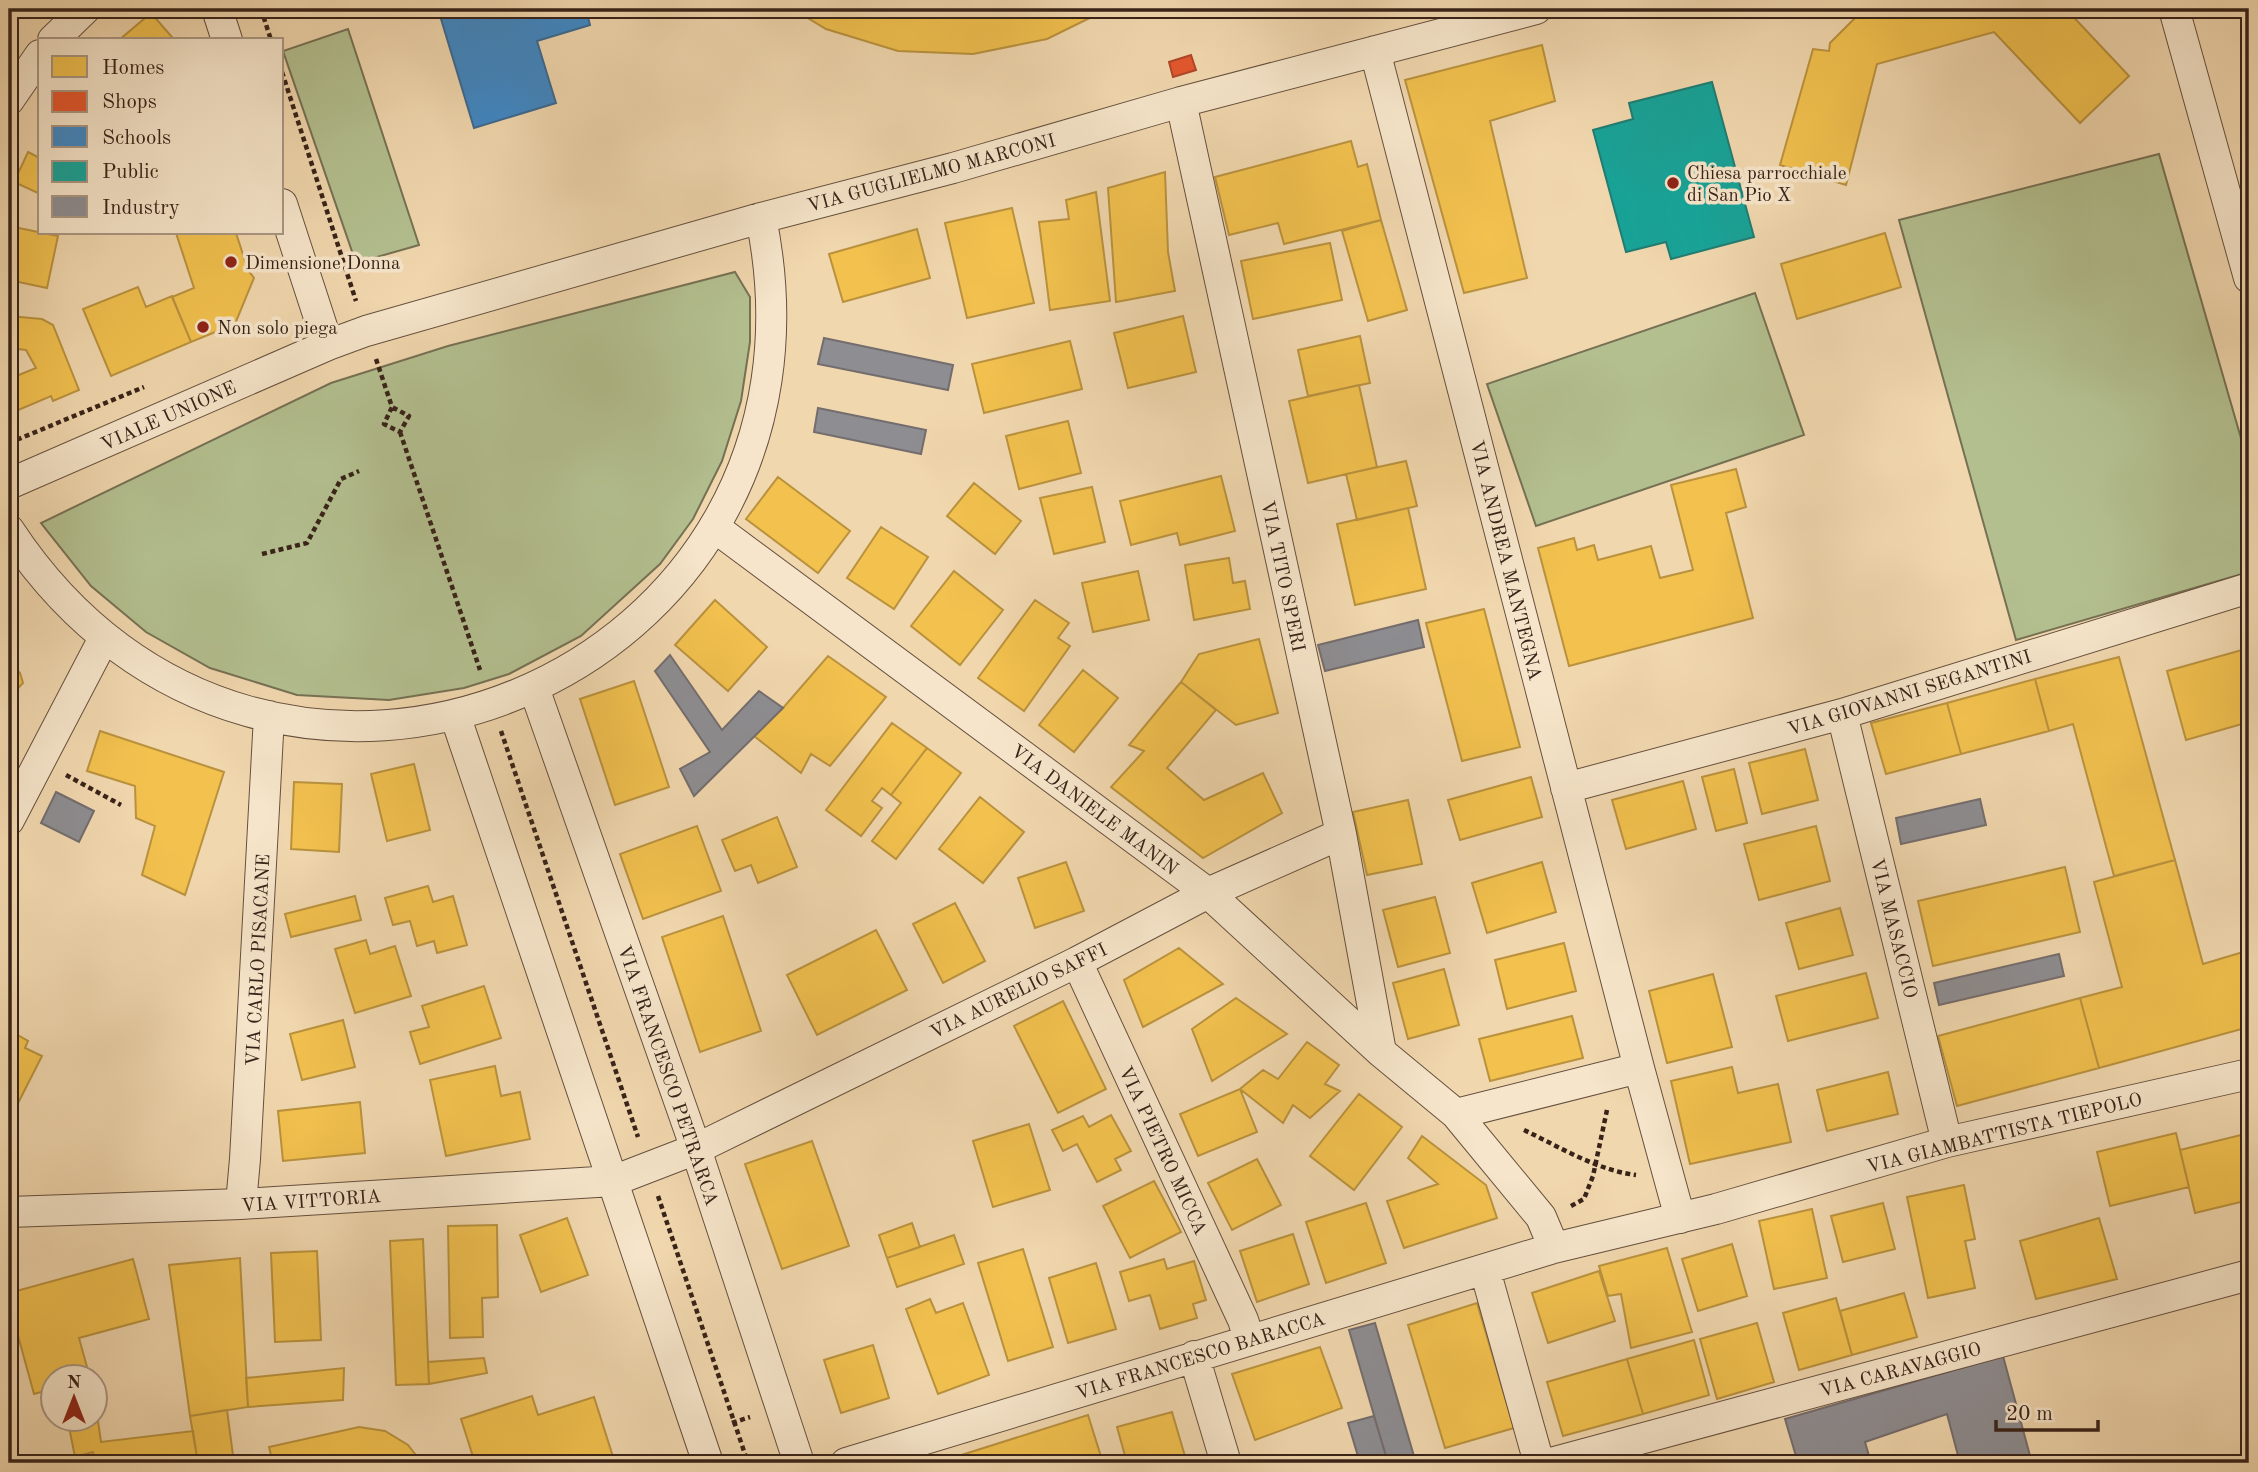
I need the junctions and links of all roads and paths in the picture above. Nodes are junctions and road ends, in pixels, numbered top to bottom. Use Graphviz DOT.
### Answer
graph roads {
  1 [pos="85,9"];
  2 [pos="216,9"];
  3 [pos="261,9"];
  4 [pos="1536,9"];
  5 [pos="2174,9"];
  6 [pos="1482,15"];
  7 [pos="55,38"];
  8 [pos="226,38"];
  9 [pos="270,38"];
  10 [pos="1375,51"];
  11 [pos="38,58"];
  12 [pos="284,78"];
  13 [pos="9,100"];
  14 [pos="1181,102"];
  15 [pos="284,210"];
  16 [pos="761,218"];
  17 [pos="2249,278"];
  18 [pos="366,331"];
  19 [pos="328,345"];
  20 [pos="392,407"];
  21 [pos="400,432"];
  22 [pos="359,471"];
  23 [pos="9,484"];
  24 [pos="714,527"];
  25 [pos="9,530"];
  26 [pos="262,554"];
  27 [pos="2249,588"];
  28 [pos="104,638"];
  29 [pos="534,688"];
  30 [pos="492,705"];
  31 [pos="1842,714"];
  32 [pos="455,715"];
  33 [pos="270,716"];
  34 [pos="59,771"];
  35 [pos="1566,788"];
  36 [pos="121,805"];
  37 [pos="9,820"];
  38 [pos="1340,834"];
  39 [pos="1208,893"];
  40 [pos="1077,962"];
  41 [pos="1381,1052"];
  42 [pos="1639,1068"];
  43 [pos="2249,1074"];
  44 [pos="1607,1105"];
  45 [pos="1456,1114"];
  46 [pos="1521,1128"];
  47 [pos="1947,1142"];
  48 [pos="696,1149"];
  49 [pos="1596,1164"];
  50 [pos="649,1168"];
  51 [pos="1668,1172"];
  52 [pos="613,1181"];
  53 [pos="241,1204"];
  54 [pos="9,1212"];
  55 [pos="1541,1217"];
  56 [pos="1680,1218"];
  57 [pos="1554,1248"];
  58 [pos="1485,1270"];
  59 [pos="2249,1275"];
  60 [pos="1249,1339"];
  61 [pos="1194,1356"];
  62 [pos="708,1463"];
  63 [pos="748,1463"];
  64 [pos="799,1463"];
  65 [pos="846,1463"];
  66 [pos="1226,1463"];
  67 [pos="1539,1463"];
  68 [pos="1551,1463"];
  1 -- 7 [label="street"];
  2 -- 8 [label="street"];
  3 -- 9 [label="path"];
  4 -- 6 [label="street, VIA GUGLIELMO MARCONI"];
  5 -- 17 [label="street"];
  6 -- 10 [label="street, VIA GUGLIELMO MARCONI"];
  10 -- 14 [label="street, VIA GUGLIELMO MARCONI"];
  10 -- 35 [label="street, VIA ANDREA MANTEGNA"];
  11 -- 13 [label="street"];
  12 -- 18 [label="path"];
  14 -- 16 [label="street, VIA GUGLIELMO MARCONI"];
  14 -- 38 [label="street, VIA TITO SPERI"];
  15 -- 19 [label="street"];
  16 -- 18 [label="street, VIA GUGLIELMO MARCONI"];
  16 -- 24 [label="street"];
  18 -- 19 [label="street, VIA GUGLIELMO MARCONI"];
  18 -- 20 [label="path"];
  19 -- 23 [label="street, VIALE UNIONE"];
  20 -- 21 [label="path"];
  20 -- 21 [label="path"];
  21 -- 30 [label="path"];
  22 -- 26 [label="path"];
  24 -- 29 [label="street"];
  24 -- 39 [label="street, VIA DANIELE MANIN"];
  25 -- 28 [label="street"];
  27 -- 31 [label="street, VIA GIOVANNI SEGANTINI"];
  28 -- 33 [label="street"];
  28 -- 37 [label="street"];
  29 -- 30 [label="street"];
  29 -- 48 [label="street, VIA FRANCESCO PETRARCA"];
  30 -- 32 [label="street"];
  30 -- 50 [label="path"];
  31 -- 35 [label="street, VIA GIOVANNI SEGANTINI"];
  31 -- 47 [label="street, VIA MASACCIO"];
  32 -- 33 [label="street"];
  32 -- 52 [label="street"];
  33 -- 53 [label="street, VIA CARLO PISACANE"];
  34 -- 36 [label="path"];
  35 -- 42 [label="street, VIA ANDREA MANTEGNA"];
  38 -- 39 [label="street, VIA AURELIO SAFFI"];
  38 -- 41 [label="street, VIA TITO SPERI"];
  39 -- 40 [label="street, VIA AURELIO SAFFI"];
  39 -- 41 [label="street, VIA DANIELE MANIN"];
  40 -- 48 [label="street, VIA AURELIO SAFFI"];
  40 -- 60 [label="street, VIA PIETRO MICCA"];
  41 -- 45 [label="street, VIA DANIELE MANIN"];
  42 -- 45 [label="street"];
  42 -- 51 [label="street, VIA ANDREA MANTEGNA"];
  43 -- 47 [label="street, VIA GIAMBATTISTA TIEPOLO"];
  44 -- 49 [label="path"];
  45 -- 55 [label="street, VIA DANIELE MANIN"];
  46 -- 49 [label="path"];
  47 -- 56 [label="street, VIA GIAMBATTISTA TIEPOLO"];
  48 -- 50 [label="street, VIA AURELIO SAFFI"];
  48 -- 64 [label="street, VIA FRANCESCO PETRARCA"];
  49 -- 51 [label="path"];
  49 -- 55 [label="path"];
  50 -- 52 [label="street, VIA VITTORIA"];
  50 -- 63 [label="path"];
  51 -- 56 [label="street, VIA ANDREA MANTEGNA"];
  52 -- 53 [label="street, VIA VITTORIA"];
  52 -- 62 [label="street"];
  53 -- 54 [label="street, VIA VITTORIA"];
  55 -- 57 [label="street, VIA DANIELE MANIN"];
  56 -- 57 [label="street, VIA GIAMBATTISTA TIEPOLO"];
  57 -- 58 [label="street, VIA FRANCESCO BARACCA"];
  58 -- 60 [label="street, VIA FRANCESCO BARACCA"];
  58 -- 67 [label="street"];
  59 -- 68 [label="street, VIA CARAVAGGIO"];
  60 -- 61 [label="street, VIA FRANCESCO BARACCA"];
  61 -- 65 [label="street, VIA FRANCESCO BARACCA"];
  61 -- 66 [label="street"];
}
